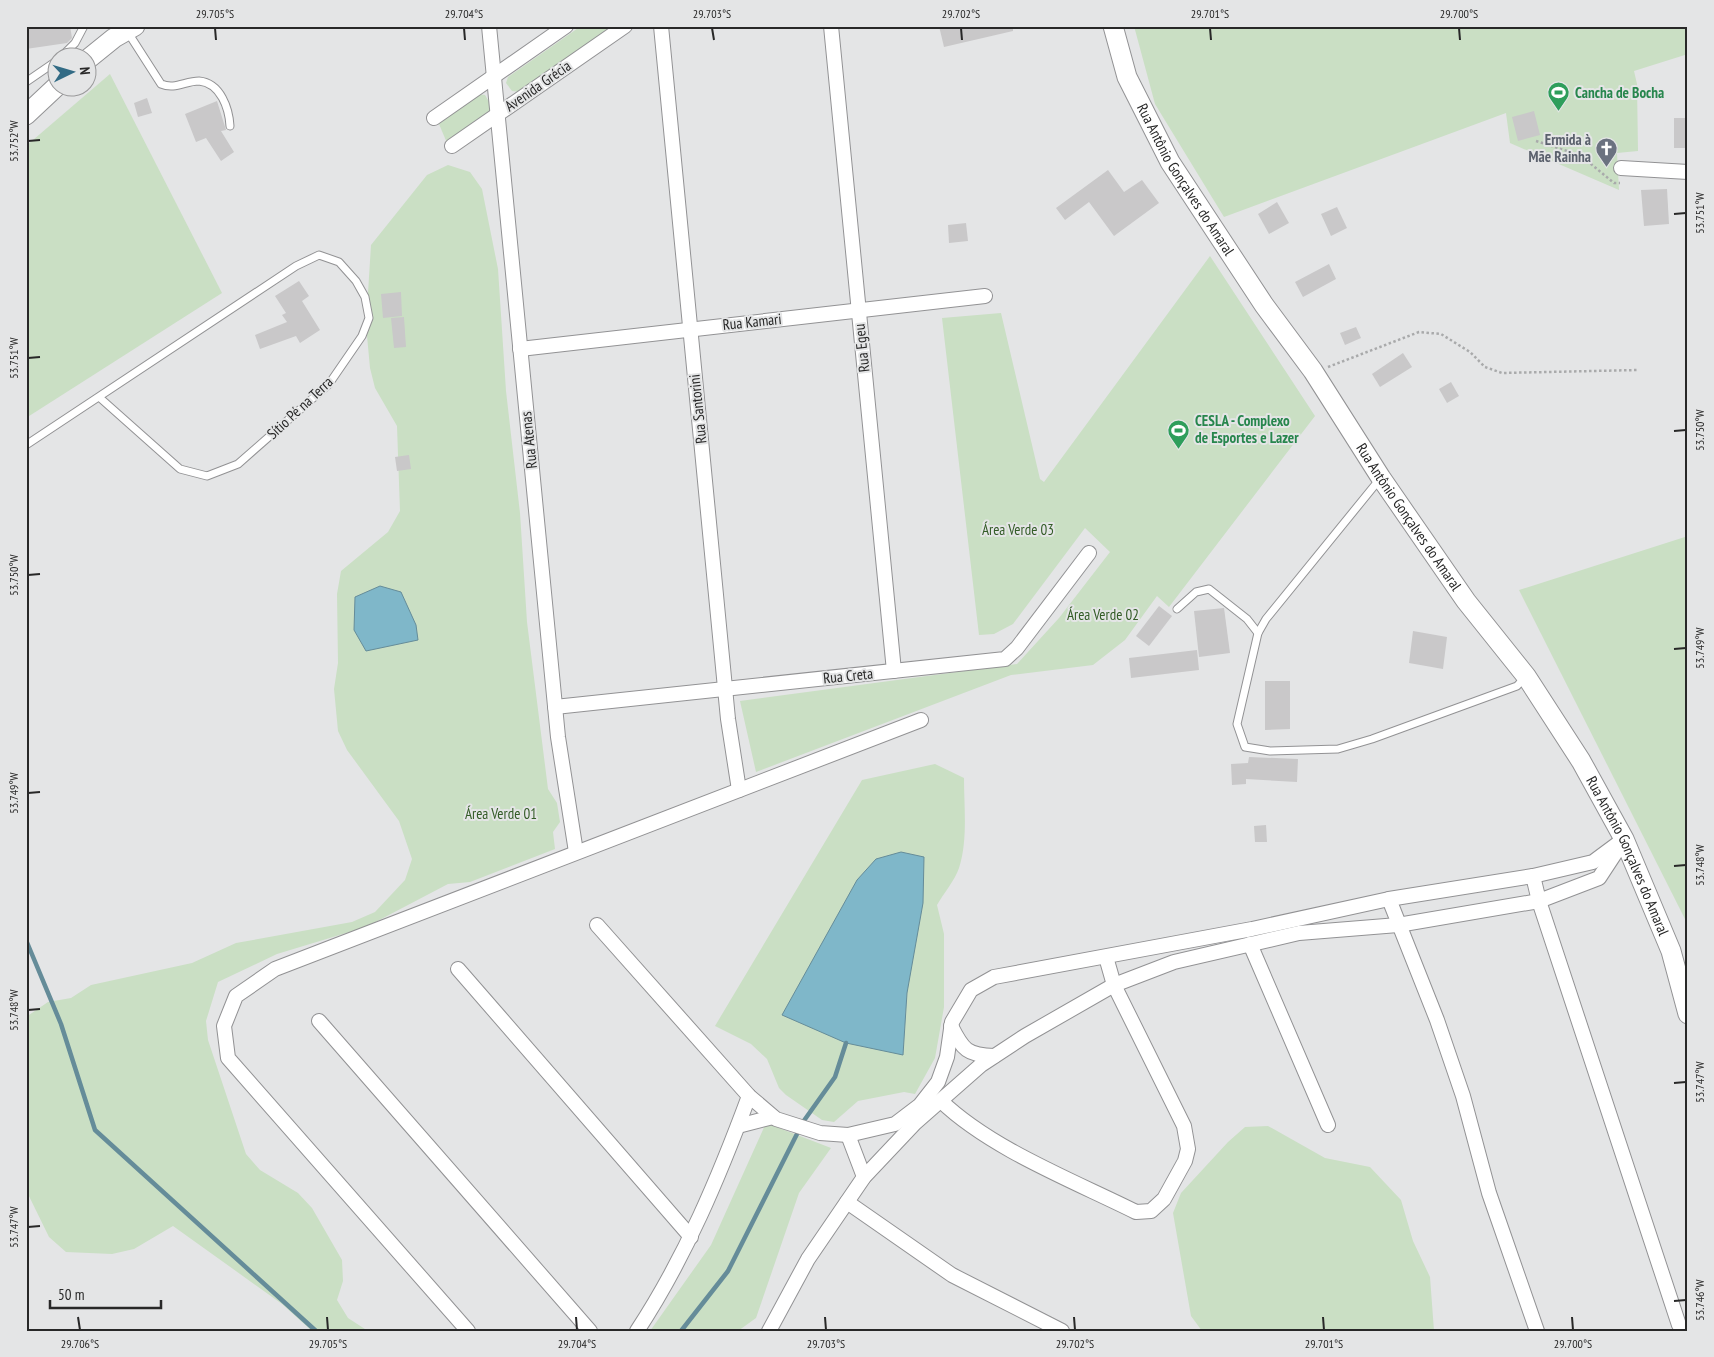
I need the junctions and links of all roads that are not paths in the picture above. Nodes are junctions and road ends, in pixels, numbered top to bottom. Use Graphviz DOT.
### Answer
graph roads {
  1 [pos="84,26"];
  2 [pos="488,26"];
  3 [pos="566,26"];
  4 [pos="625,26"];
  5 [pos="661,26"];
  6 [pos="830,26"];
  7 [pos="1114,26"];
  8 [pos="128,28"];
  9 [pos="69,48"];
  10 [pos="98,51"];
  11 [pos="48,67"];
  12 [pos="494,76"];
  13 [pos="26,82"];
  14 [pos="48,94"];
  15 [pos="26,115"];
  16 [pos="497,115"];
  17 [pos="434,118"];
  18 [pos="230,126"];
  19 [pos="452,146"];
  20 [pos="1621,168"];
  21 [pos="1688,172"];
  22 [pos="985,296"];
  23 [pos="858,310"];
  24 [pos="690,330"];
  25 [pos="520,349"];
  26 [pos="99,397"];
  27 [pos="26,445"];
  28 [pos="1381,478"];
  29 [pos="1089,553"];
  30 [pos="1177,609"];
  31 [pos="1258,633"];
  32 [pos="894,671"];
  33 [pos="1526,676"];
  34 [pos="725,689"];
  35 [pos="555,708"];
  36 [pos="921,720"];
  37 [pos="739,790"];
  38 [pos="1624,839"];
  39 [pos="576,852"];
  40 [pos="1532,876"];
  41 [pos="1389,899"];
  42 [pos="1539,901"];
  43 [pos="597,925"];
  44 [pos="1398,925"];
  45 [pos="1250,944"];
  46 [pos="1106,957"];
  47 [pos="458,968"];
  48 [pos="1114,986"];
  49 [pos="1688,1014"];
  50 [pos="319,1021"];
  51 [pos="951,1026"];
  52 [pos="994,1056"];
  53 [pos="749,1096"];
  54 [pos="941,1101"];
  55 [pos="773,1117"];
  56 [pos="1328,1125"];
  57 [pos="738,1126"];
  58 [pos="848,1135"];
  59 [pos="864,1177"];
  60 [pos="847,1202"];
  61 [pos="690,1237"];
  62 [pos="1679,1325"];
  63 [pos="773,1329"];
  64 [pos="468,1331"];
  65 [pos="590,1331"];
  66 [pos="637,1331"];
  67 [pos="1062,1331"];
  68 [pos="1537,1331"];
  1 -- 9 [label="lane"];
  2 -- 12 [label="street, Rua Atenas"];
  3 -- 12 [label="street"];
  4 -- 16 [label="street, Avenida Grécia"];
  5 -- 24 [label="street, Rua Santorini"];
  6 -- 23 [label="street, Rua Egeu"];
  7 -- 28 [label="street, Rua Antônio Gonçalves do Amaral"];
  8 -- 10 [label="street"];
  8 -- 18 [label="lane"];
  11 -- 13 [label="lane"];
  12 -- 16 [label="street, Rua Atenas"];
  12 -- 17 [label="street"];
  14 -- 15 [label="street"];
  16 -- 19 [label="street, Avenida Grécia"];
  16 -- 25 [label="street, Rua Atenas"];
  20 -- 21 [label="street"];
  22 -- 23 [label="street, Rua Kamari"];
  23 -- 24 [label="street, Rua Kamari"];
  23 -- 32 [label="street, Rua Egeu"];
  24 -- 25 [label="street, Rua Kamari"];
  24 -- 34 [label="street, Rua Santorini"];
  25 -- 35 [label="street, Rua Atenas"];
  26 -- 26 [label="lane, Sítio Pé na Terra"];
  26 -- 27 [label="lane, Sítio Pé na Terra"];
  28 -- 31 [label="lane"];
  28 -- 33 [label="street, Rua Antônio Gonçalves do Amaral"];
  29 -- 32 [label="street, Rua Creta"];
  30 -- 31 [label="lane"];
  31 -- 33 [label="lane"];
  32 -- 34 [label="street, Rua Creta"];
  33 -- 38 [label="street, Rua Antônio Gonçalves do Amaral"];
  34 -- 35 [label="street, Rua Creta"];
  34 -- 37 [label="street, Rua Santorini"];
  35 -- 39 [label="street, Rua Atenas"];
  36 -- 37 [label="street"];
  37 -- 39 [label="street"];
  38 -- 40 [label="street"];
  38 -- 42 [label="street"];
  38 -- 49 [label="street, Rua Antônio Gonçalves do Amaral"];
  39 -- 64 [label="street"];
  40 -- 41 [label="street"];
  40 -- 42 [label="street"];
  41 -- 44 [label="street"];
  41 -- 46 [label="street"];
  42 -- 44 [label="street"];
  42 -- 62 [label="street"];
  43 -- 53 [label="street"];
  44 -- 45 [label="street"];
  44 -- 68 [label="street"];
  45 -- 48 [label="street"];
  45 -- 56 [label="street"];
  46 -- 48 [label="street"];
  46 -- 51 [label="street"];
  47 -- 61 [label="street"];
  48 -- 52 [label="street"];
  48 -- 54 [label="street"];
  50 -- 65 [label="street"];
  51 -- 52 [label="street"];
  51 -- 58 [label="street"];
  52 -- 54 [label="street"];
  53 -- 55 [label="street"];
  53 -- 57 [label="street"];
  54 -- 59 [label="street"];
  55 -- 57 [label="street"];
  55 -- 58 [label="street"];
  57 -- 61 [label="street"];
  58 -- 59 [label="street"];
  59 -- 60 [label="street"];
  60 -- 63 [label="street"];
  60 -- 67 [label="street"];
  61 -- 66 [label="street"];
}
